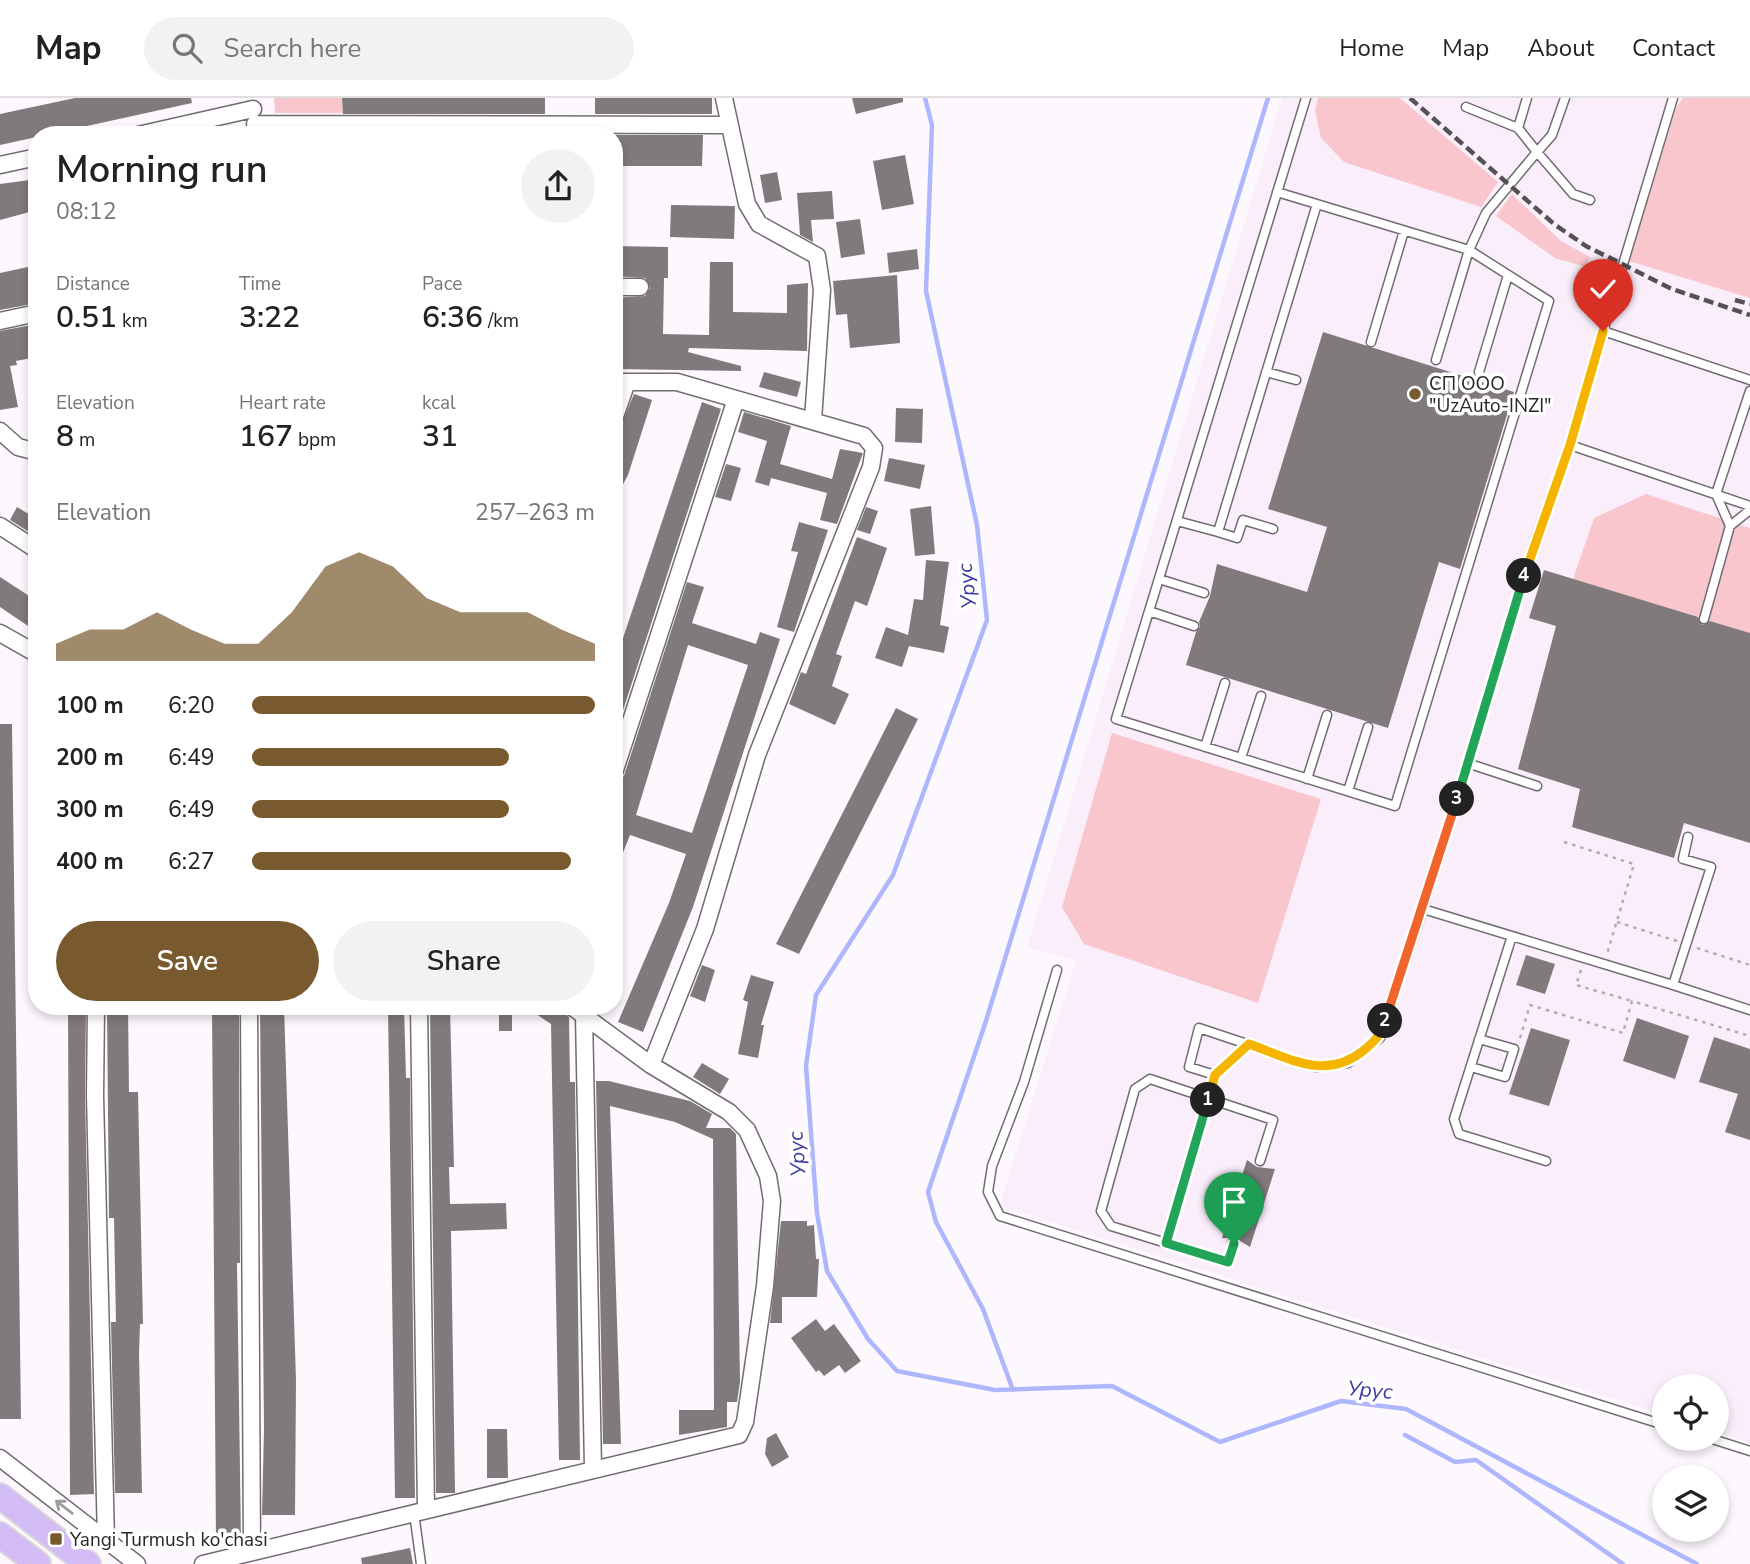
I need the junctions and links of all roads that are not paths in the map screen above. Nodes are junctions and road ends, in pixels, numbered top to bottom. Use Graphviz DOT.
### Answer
graph roads {
  1 [pos="724,98"];
  2 [pos="1306,98"];
  3 [pos="1527,98"];
  4 [pos="1565,98"];
  5 [pos="1674,98"];
  6 [pos="1466,107"];
  7 [pos="254,117"];
  8 [pos="729,125"];
  9 [pos="196,126"];
  10 [pos="1518,128"];
  11 [pos="1536,152"];
  12 [pos="28,159"];
  13 [pos="0,165"];
  14 [pos="1277,192"];
  15 [pos="1590,200"];
  16 [pos="1317,204"];
  17 [pos="1404,231"];
  18 [pos="1469,250"];
  19 [pos="1508,275"];
  20 [pos="623,287"];
  21 [pos="640,287"];
  22 [pos="28,315"];
  23 [pos="0,321"];
  24 [pos="1603,331"];
  25 [pos="1371,342"];
  26 [pos="1436,360"];
  27 [pos="1266,372"];
  28 [pos="1479,372"];
  29 [pos="1296,380"];
  30 [pos="1750,380"];
  31 [pos="623,382"];
  32 [pos="1750,391"];
  33 [pos="736,399"];
  34 [pos="813,420"];
  35 [pos="0,431"];
  36 [pos="1570,445"];
  37 [pos="28,450"];
  38 [pos="1716,494"];
  39 [pos="1750,508"];
  40 [pos="1177,521"];
  41 [pos="0,526"];
  42 [pos="1730,526"];
  43 [pos="1273,529"];
  44 [pos="1217,532"];
  45 [pos="28,544"];
  46 [pos="1159,579"];
  47 [pos="1204,593"];
  48 [pos="1149,611"];
  49 [pos="1704,619"];
  50 [pos="1194,626"];
  51 [pos="0,633"];
  52 [pos="28,649"];
  53 [pos="1225,683"];
  54 [pos="1261,695"];
  55 [pos="1327,715"];
  56 [pos="1368,727"];
  57 [pos="623,745"];
  58 [pos="1205,747"];
  59 [pos="1241,758"];
  60 [pos="1467,763"];
  61 [pos="1307,779"];
  62 [pos="1537,786"];
  63 [pos="1348,791"];
  64 [pos="1688,837"];
  65 [pos="1423,909"];
  66 [pos="1512,936"];
  67 [pos="1057,970"];
  68 [pos="1673,985"];
  69 [pos="1750,1010"];
  70 [pos="96,1015"];
  71 [pos="248,1015"];
  72 [pos="419,1015"];
  73 [pos="577,1015"];
  74 [pos="582,1015"];
  75 [pos="1479,1039"];
  76 [pos="1249,1044"];
  77 [pos="651,1065"];
  78 [pos="1471,1067"];
  79 [pos="1215,1075"];
  80 [pos="1208,1099"];
  81 [pos="1260,1161"];
  82 [pos="1546,1161"];
  83 [pos="1166,1243"];
  84 [pos="1234,1244"];
  85 [pos="1652,1421"];
  86 [pos="1729,1444"];
  87 [pos="1750,1451"];
  88 [pos="0,1458"];
  89 [pos="593,1468"];
  90 [pos="0,1496"];
  91 [pos="420,1511"];
  92 [pos="0,1535"];
  93 [pos="106,1540"];
  94 [pos="252,1550"];
  95 [pos="38,1564"];
  96 [pos="88,1564"];
  97 [pos="137,1564"];
  98 [pos="203,1564"];
  99 [pos="421,1564"];
  1 -- 8 [label="street"];
  2 -- 14 [label="lane"];
  3 -- 10 [label="lane"];
  4 -- 11 [label="lane"];
  5 -- 24 [label="lane"];
  6 -- 10 [label="lane"];
  7 -- 8 [label="street"];
  7 -- 9 [label="street"];
  8 -- 34 [label="street"];
  10 -- 11 [label="lane"];
  11 -- 15 [label="lane"];
  11 -- 18 [label="lane"];
  12 -- 13 [label="street"];
  14 -- 16 [label="lane"];
  14 -- 40 [label="lane"];
  16 -- 17 [label="lane"];
  16 -- 27 [label="lane"];
  17 -- 18 [label="lane"];
  17 -- 25 [label="lane"];
  18 -- 19 [label="lane"];
  18 -- 26 [label="lane"];
  19 -- 28 [label="lane"];
  19 -- 63 [label="lane"];
  20 -- 21 [label="street"];
  22 -- 23 [label="street"];
  24 -- 30 [label="lane"];
  24 -- 36 [label="lane"];
  27 -- 29 [label="lane"];
  27 -- 44 [label="lane"];
  31 -- 33 [label="street"];
  32 -- 38 [label="lane"];
  33 -- 34 [label="street"];
  33 -- 57 [label="street"];
  34 -- 77 [label="street"];
  35 -- 37 [label="street"];
  36 -- 38 [label="lane"];
  36 -- 60 [label="lane"];
  38 -- 39 [label="lane"];
  38 -- 42 [label="lane"];
  39 -- 42 [label="lane"];
  40 -- 44 [label="lane"];
  40 -- 46 [label="lane"];
  41 -- 45 [label="street"];
  42 -- 49 [label="lane"];
  43 -- 44 [label="lane"];
  46 -- 47 [label="lane"];
  46 -- 48 [label="lane"];
  48 -- 50 [label="lane"];
  48 -- 58 [label="lane"];
  51 -- 52 [label="street"];
  53 -- 58 [label="lane"];
  54 -- 59 [label="lane"];
  55 -- 61 [label="lane"];
  56 -- 63 [label="lane"];
  58 -- 59 [label="lane"];
  59 -- 61 [label="lane"];
  60 -- 62 [label="lane"];
  60 -- 65 [label="lane"];
  61 -- 63 [label="lane"];
  64 -- 68 [label="lane"];
  65 -- 66 [label="lane"];
  65 -- 76 [label="lane"];
  66 -- 68 [label="lane"];
  66 -- 75 [label="lane"];
  67 -- 85 [label="lane"];
  68 -- 69 [label="lane"];
  70 -- 93 [label="street"];
  71 -- 94 [label="street"];
  72 -- 91 [label="street"];
  73 -- 89 [label="street"];
  74 -- 77 [label="street"];
  75 -- 78 [label="lane"];
  75 -- 78 [label="lane"];
  76 -- 79 [label="lane"];
  76 -- 79 [label="lane"];
  77 -- 89 [label="street"];
  78 -- 82 [label="lane"];
  79 -- 80 [label="lane"];
  80 -- 81 [label="lane"];
  80 -- 83 [label="lane"];
  80 -- 83 [label="lane"];
  83 -- 84 [label="lane"];
  86 -- 87 [label="lane"];
  93 -- 88 [label="street, one-way"];
  89 -- 91 [label="street"];
  90 -- 96 [label="main road"];
  91 -- 94 [label="street"];
  91 -- 99 [label="lane"];
  92 -- 95 [label="main road"];
  93 -- 97 [label="street"];
  94 -- 98 [label="street"];
}
